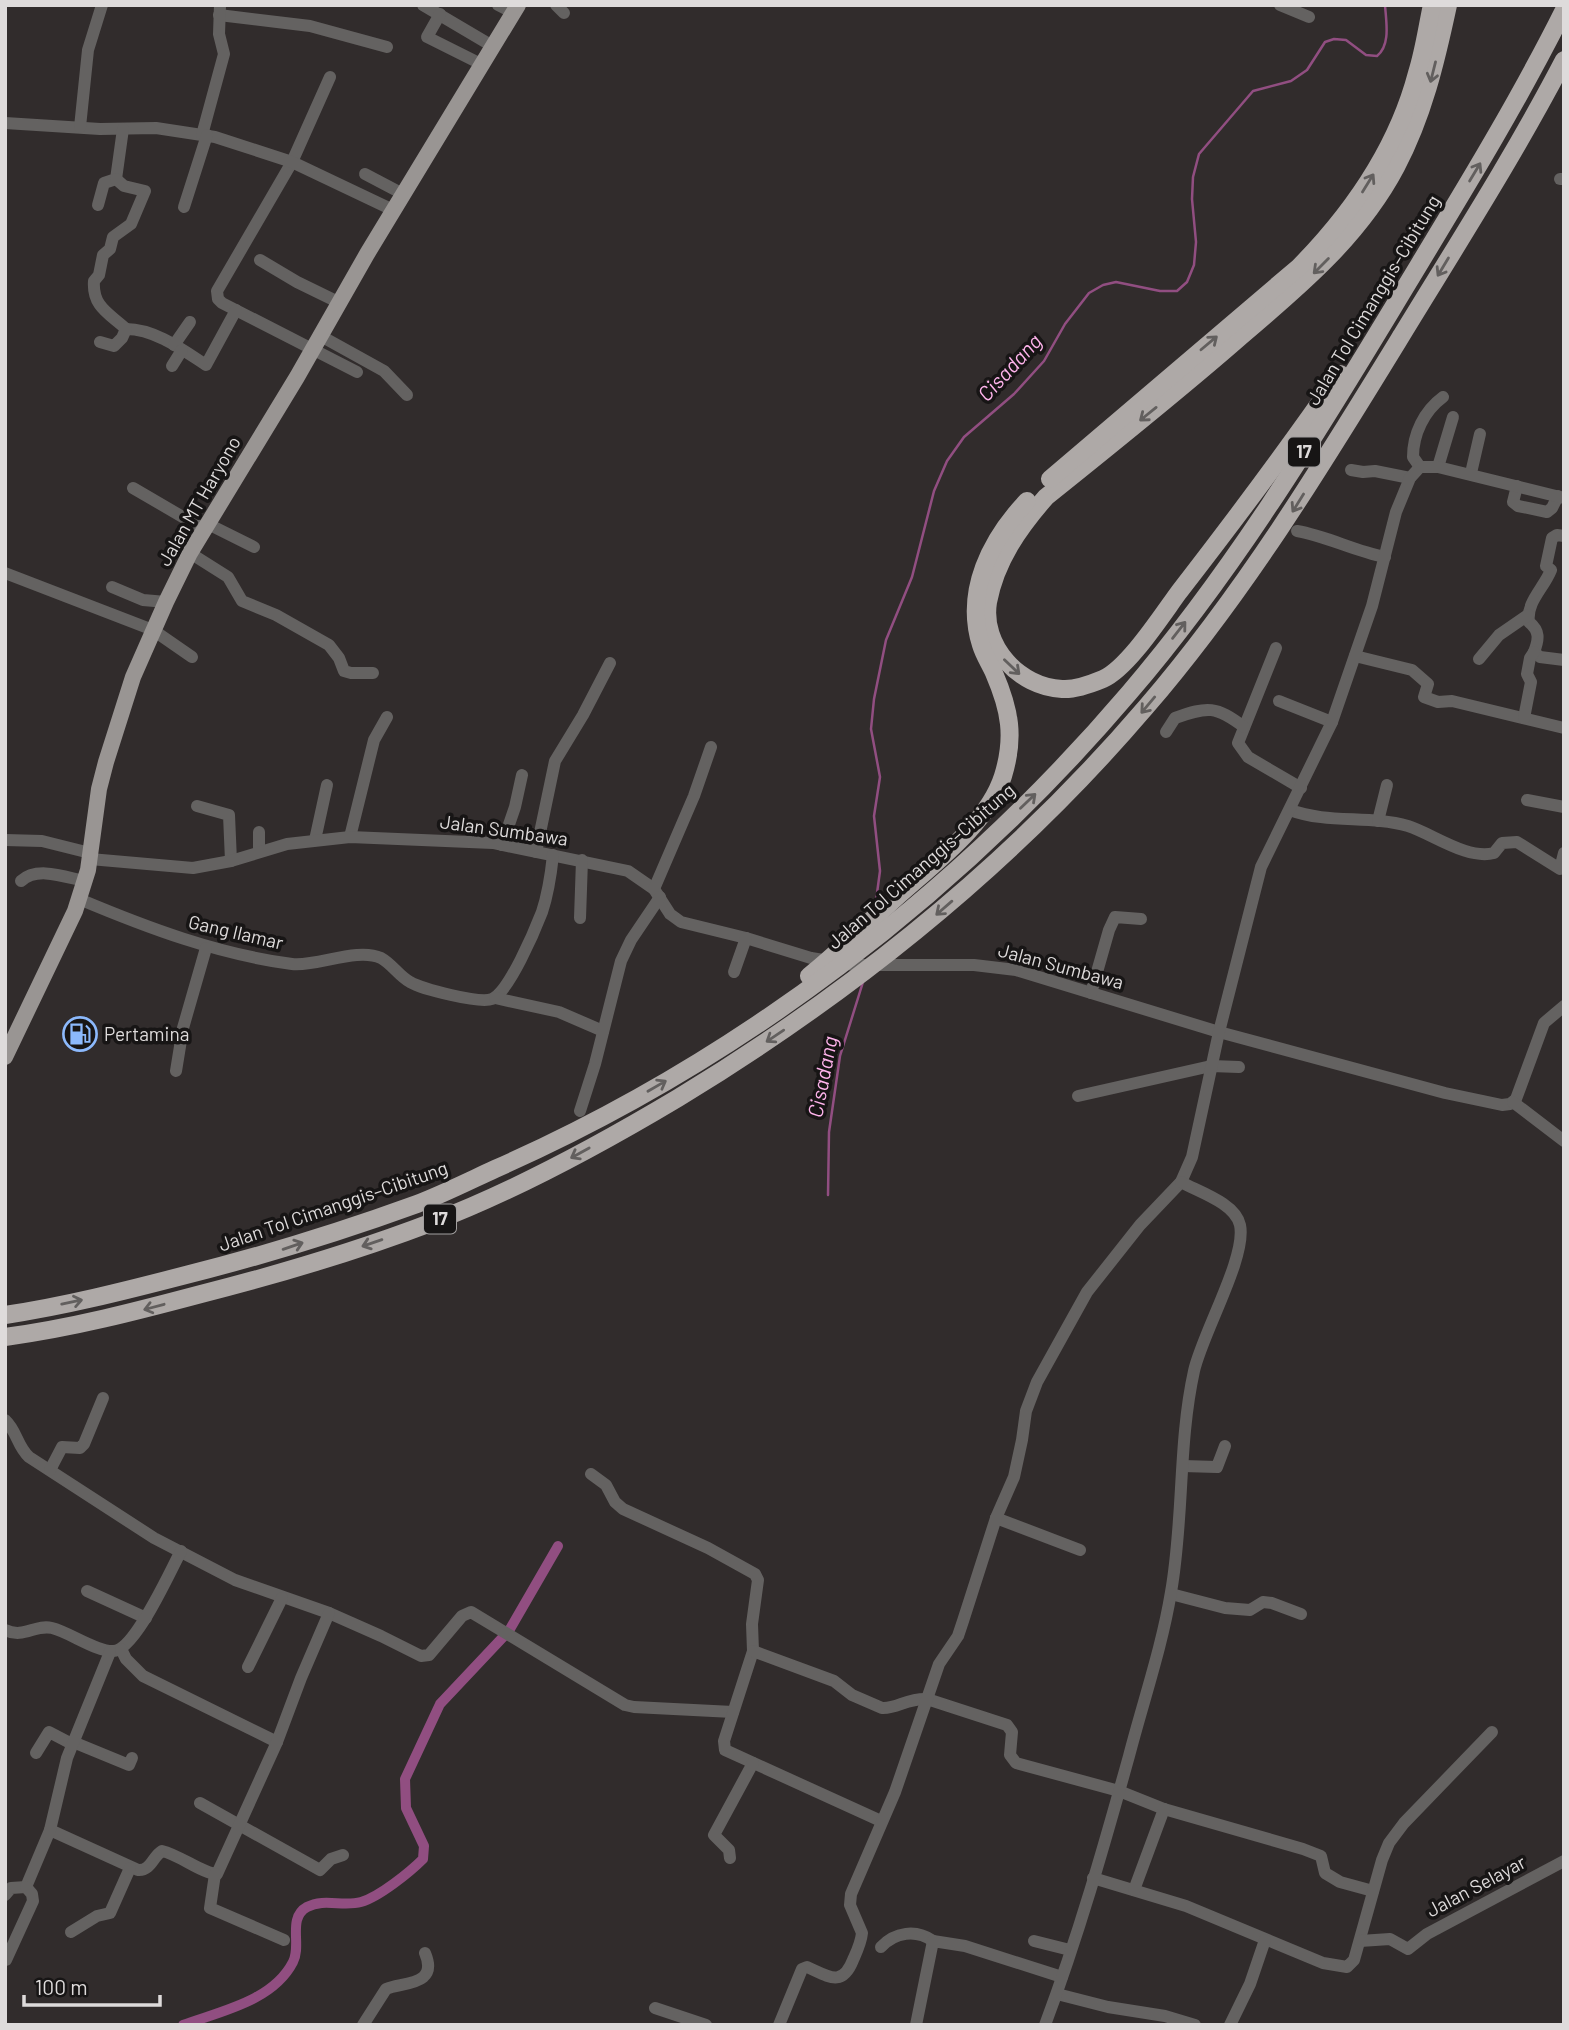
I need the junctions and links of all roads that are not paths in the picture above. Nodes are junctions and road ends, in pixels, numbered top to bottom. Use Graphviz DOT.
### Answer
graph roads {
  1 [pos="102,5"];
  2 [pos="424,5"];
  3 [pos="498,5"];
  4 [pos="1280,5"];
  5 [pos="1432,5"];
  6 [pos="1448,5"];
  7 [pos="516,9"];
  8 [pos="219,10"];
  9 [pos="1564,10"];
  10 [pos="440,14"];
  11 [pos="1309,16"];
  12 [pos="387,47"];
  13 [pos="494,47"];
  14 [pos="1564,60"];
  15 [pos="483,65"];
  16 [pos="330,77"];
  17 [pos="5,122"];
  18 [pos="80,127"];
  19 [pos="123,129"];
  20 [pos="204,135"];
  21 [pos="292,162"];
  22 [pos="365,174"];
  23 [pos="116,180"];
  24 [pos="403,194"];
  25 [pos="98,205"];
  26 [pos="184,207"];
  27 [pos="393,210"];
  28 [pos="1451,212"];
  29 [pos="260,260"];
  30 [pos="338,302"];
  31 [pos="236,310"];
  32 [pos="190,322"];
  33 [pos="126,329"];
  34 [pos="100,342"];
  35 [pos="316,342"];
  36 [pos="178,348"];
  37 [pos="172,366"];
  38 [pos="358,372"];
  39 [pos="407,396"];
  40 [pos="1443,397"];
  41 [pos="1453,417"];
  42 [pos="1480,434"];
  43 [pos="1420,467"];
  44 [pos="1438,467"];
  45 [pos="1351,470"];
  46 [pos="1471,473"];
  47 [pos="1410,478"];
  48 [pos="1517,486"];
  49 [pos="134,488"];
  50 [pos="1561,497"];
  51 [pos="206,527"];
  52 [pos="1297,531"];
  53 [pos="1564,536"];
  54 [pos="254,547"];
  55 [pos="190,553"];
  56 [pos="1385,557"];
  57 [pos="5,573"];
  58 [pos="112,587"];
  59 [pos="166,602"];
  60 [pos="1528,615"];
  61 [pos="153,630"];
  62 [pos="1276,648"];
  63 [pos="1534,652"];
  64 [pos="1355,656"];
  65 [pos="192,657"];
  66 [pos="1479,659"];
  67 [pos="1564,660"];
  68 [pos="610,663"];
  69 [pos="373,673"];
  70 [pos="1279,702"];
  71 [pos="387,717"];
  72 [pos="1524,718"];
  73 [pos="1332,722"];
  74 [pos="1244,727"];
  75 [pos="1564,728"];
  76 [pos="1166,732"];
  77 [pos="711,747"];
  78 [pos="522,775"];
  79 [pos="327,785"];
  80 [pos="1387,785"];
  81 [pos="1301,788"];
  82 [pos="1527,800"];
  83 [pos="197,806"];
  84 [pos="1564,807"];
  85 [pos="1290,810"];
  86 [pos="1378,821"];
  87 [pos="259,832"];
  88 [pos="350,836"];
  89 [pos="315,840"];
  90 [pos="5,841"];
  91 [pos="502,845"];
  92 [pos="260,852"];
  93 [pos="536,852"];
  94 [pos="1564,853"];
  95 [pos="554,855"];
  96 [pos="90,856"];
  97 [pos="582,860"];
  98 [pos="231,861"];
  99 [pos="21,881"];
  100 [pos="84,881"];
  101 [pos="657,893"];
  102 [pos="79,899"];
  103 [pos="580,918"];
  104 [pos="1142,919"];
  105 [pos="746,938"];
  106 [pos="206,948"];
  107 [pos="734,972"];
  108 [pos="816,977"];
  109 [pos="1091,993"];
  110 [pos="495,998"];
  111 [pos="1564,1006"];
  112 [pos="603,1031"];
  113 [pos="1219,1032"];
  114 [pos="5,1057"];
  115 [pos="1211,1066"];
  116 [pos="1240,1067"];
  117 [pos="176,1071"];
  118 [pos="1078,1096"];
  119 [pos="1513,1102"];
  120 [pos="580,1111"];
  121 [pos="1564,1141"];
  122 [pos="1181,1182"];
  123 [pos="5,1315"];
  124 [pos="5,1337"];
  125 [pos="103,1398"];
  126 [pos="5,1420"];
  127 [pos="1225,1446"];
  128 [pos="1183,1466"];
  129 [pos="50,1470"];
  130 [pos="591,1474"];
  131 [pos="996,1518"];
  132 [pos="1080,1550"];
  133 [pos="181,1551"];
  134 [pos="87,1591"];
  135 [pos="1171,1594"];
  136 [pos="282,1598"];
  137 [pos="329,1613"];
  138 [pos="1301,1614"];
  139 [pos="146,1618"];
  140 [pos="5,1630"];
  141 [pos="116,1651"];
  142 [pos="753,1651"];
  143 [pos="248,1667"];
  144 [pos="928,1699"];
  145 [pos="733,1712"];
  146 [pos="1492,1732"];
  147 [pos="277,1742"];
  148 [pos="73,1743"];
  149 [pos="36,1752"];
  150 [pos="132,1758"];
  151 [pos="752,1763"];
  152 [pos="1119,1791"];
  153 [pos="201,1803"];
  154 [pos="1164,1809"];
  155 [pos="881,1821"];
  156 [pos="239,1825"];
  157 [pos="50,1830"];
  158 [pos="344,1855"];
  159 [pos="730,1858"];
  160 [pos="1564,1861"];
  161 [pos="130,1868"];
  162 [pos="215,1874"];
  163 [pos="1093,1878"];
  164 [pos="13,1888"];
  165 [pos="1134,1890"];
  166 [pos="1373,1891"];
  167 [pos="71,1932"];
  168 [pos="284,1940"];
  169 [pos="1265,1940"];
  170 [pos="933,1941"];
  171 [pos="1034,1941"];
  172 [pos="1360,1941"];
  173 [pos="881,1947"];
  174 [pos="1070,1950"];
  175 [pos="425,1954"];
  176 [pos="6,1960"];
  177 [pos="1062,1977"];
  178 [pos="1057,1994"];
  179 [pos="656,2007"];
  180 [pos="363,2025"];
  181 [pos="706,2025"];
  182 [pos="779,2025"];
  183 [pos="916,2025"];
  184 [pos="1045,2025"];
  185 [pos="1195,2025"];
  186 [pos="1230,2025"];
  1 -- 18 [label="street"];
  2 -- 10 [label="street"];
  3 -- 7 [label="street"];
  4 -- 11 [label="street"];
  108 -- 5 [label="highway, one-way"];
  6 -- 28 [label="highway, one-way"];
  7 -- 13 [label="main road, Jalan MT Haryono"];
  8 -- 12 [label="street"];
  8 -- 20 [label="street"];
  28 -- 9 [label="highway, Jalan Tol Cimanggis–Cibitung / 17, one-way"];
  10 -- 13 [label="street"];
  10 -- 15 [label="street"];
  13 -- 15 [label="main road, Jalan MT Haryono"];
  14 -- 124 [label="highway, 17, one-way"];
  15 -- 24 [label="main road, Jalan MT Haryono"];
  16 -- 21 [label="street"];
  17 -- 18 [label="street"];
  18 -- 19 [label="street"];
  19 -- 20 [label="street"];
  19 -- 23 [label="street"];
  20 -- 21 [label="street"];
  20 -- 26 [label="street"];
  21 -- 27 [label="street"];
  21 -- 31 [label="street"];
  22 -- 24 [label="street"];
  23 -- 25 [label="street"];
  23 -- 33 [label="street"];
  24 -- 27 [label="main road, Jalan MT Haryono"];
  27 -- 30 [label="main road, Jalan MT Haryono"];
  108 -- 28 [label="highway, Jalan Tol Cimanggis–Cibitung / 17, one-way"];
  29 -- 30 [label="street"];
  30 -- 35 [label="main road, Jalan MT Haryono"];
  31 -- 35 [label="street"];
  31 -- 36 [label="street"];
  32 -- 36 [label="street"];
  33 -- 34 [label="street"];
  33 -- 36 [label="street"];
  35 -- 38 [label="street"];
  35 -- 39 [label="street"];
  35 -- 51 [label="main road, Jalan MT Haryono"];
  36 -- 37 [label="street"];
  40 -- 43 [label="street"];
  41 -- 44 [label="street"];
  42 -- 46 [label="street"];
  43 -- 44 [label="street"];
  43 -- 47 [label="street"];
  44 -- 46 [label="street"];
  45 -- 47 [label="street"];
  46 -- 48 [label="street"];
  47 -- 56 [label="street"];
  48 -- 50 [label="street"];
  48 -- 50 [label="street"];
  49 -- 51 [label="street"];
  51 -- 54 [label="street"];
  51 -- 55 [label="main road, Jalan MT Haryono"];
  52 -- 56 [label="street"];
  53 -- 60 [label="street"];
  55 -- 59 [label="main road, Jalan MT Haryono"];
  55 -- 69 [label="street"];
  56 -- 64 [label="street"];
  57 -- 61 [label="street"];
  58 -- 59 [label="street"];
  59 -- 61 [label="main road, Jalan MT Haryono"];
  60 -- 63 [label="street"];
  60 -- 66 [label="street"];
  61 -- 65 [label="street"];
  61 -- 96 [label="main road, Jalan MT Haryono"];
  62 -- 74 [label="street"];
  63 -- 67 [label="street"];
  63 -- 72 [label="street"];
  64 -- 72 [label="street"];
  64 -- 73 [label="street"];
  68 -- 93 [label="street"];
  70 -- 73 [label="street"];
  71 -- 88 [label="street"];
  72 -- 75 [label="street"];
  73 -- 81 [label="street"];
  74 -- 76 [label="street"];
  74 -- 81 [label="street"];
  77 -- 101 [label="street"];
  78 -- 91 [label="street"];
  79 -- 89 [label="street"];
  80 -- 86 [label="street"];
  81 -- 85 [label="street"];
  82 -- 84 [label="street"];
  83 -- 98 [label="street"];
  85 -- 86 [label="street"];
  85 -- 113 [label="street"];
  86 -- 94 [label="street"];
  87 -- 92 [label="street"];
  88 -- 89 [label="street, Jalan Sumbawa"];
  88 -- 91 [label="street, Jalan Sumbawa"];
  89 -- 92 [label="street, Jalan Sumbawa"];
  90 -- 96 [label="street, Jalan Sumbawa"];
  91 -- 93 [label="street, Jalan Sumbawa"];
  92 -- 98 [label="street, Jalan Sumbawa"];
  93 -- 95 [label="street, Jalan Sumbawa"];
  95 -- 97 [label="street, Jalan Sumbawa"];
  95 -- 110 [label="street"];
  96 -- 98 [label="street, Jalan Sumbawa"];
  96 -- 100 [label="main road, Jalan MT Haryono"];
  97 -- 101 [label="street, Jalan Sumbawa"];
  97 -- 103 [label="street"];
  99 -- 100 [label="street"];
  100 -- 102 [label="main road, Jalan MT Haryono"];
  101 -- 105 [label="street, Jalan Sumbawa"];
  101 -- 112 [label="street"];
  102 -- 106 [label="street, Gang Ilamar"];
  102 -- 114 [label="main road, Jalan MT Haryono"];
  104 -- 109 [label="street"];
  105 -- 107 [label="street"];
  105 -- 109 [label="street, Jalan Sumbawa"];
  106 -- 110 [label="street, Gang Ilamar"];
  106 -- 117 [label="street"];
  123 -- 108 [label="highway, Jalan Tol Cimanggis–Cibitung / 17, one-way"];
  109 -- 113 [label="street, Jalan Sumbawa"];
  110 -- 112 [label="street"];
  111 -- 119 [label="street"];
  112 -- 120 [label="street"];
  113 -- 115 [label="street"];
  113 -- 119 [label="street, Jalan Sumbawa"];
  115 -- 116 [label="street"];
  115 -- 118 [label="street"];
  115 -- 122 [label="street"];
  119 -- 121 [label="street"];
  122 -- 128 [label="street"];
  122 -- 131 [label="street"];
  125 -- 129 [label="street"];
  126 -- 129 [label="street"];
  127 -- 128 [label="street"];
  128 -- 135 [label="street"];
  129 -- 133 [label="street"];
  130 -- 142 [label="street"];
  131 -- 132 [label="street"];
  131 -- 144 [label="street"];
  133 -- 136 [label="street"];
  133 -- 139 [label="street"];
  134 -- 139 [label="street"];
  135 -- 138 [label="street"];
  135 -- 152 [label="street"];
  136 -- 137 [label="street"];
  136 -- 143 [label="street"];
  137 -- 145 [label="street"];
  137 -- 147 [label="street"];
  139 -- 141 [label="street"];
  140 -- 141 [label="street"];
  141 -- 147 [label="street"];
  141 -- 148 [label="street"];
  142 -- 144 [label="street"];
  142 -- 145 [label="street"];
  144 -- 152 [label="street"];
  144 -- 155 [label="street"];
  145 -- 151 [label="street"];
  146 -- 166 [label="street"];
  147 -- 156 [label="street"];
  148 -- 149 [label="street"];
  148 -- 150 [label="street"];
  148 -- 157 [label="street"];
  151 -- 155 [label="street"];
  151 -- 159 [label="street"];
  152 -- 154 [label="street"];
  152 -- 163 [label="street"];
  153 -- 156 [label="street"];
  154 -- 165 [label="street"];
  154 -- 166 [label="street"];
  155 -- 182 [label="street"];
  156 -- 158 [label="street"];
  156 -- 162 [label="street"];
  157 -- 161 [label="street"];
  157 -- 164 [label="street"];
  160 -- 172 [label="street, Jalan Selayar"];
  161 -- 162 [label="street"];
  161 -- 167 [label="street"];
  162 -- 168 [label="street"];
  163 -- 165 [label="street"];
  163 -- 174 [label="street"];
  164 -- 176 [label="street"];
  165 -- 169 [label="street"];
  166 -- 172 [label="street"];
  169 -- 172 [label="street"];
  169 -- 186 [label="street"];
  170 -- 173 [label="street"];
  170 -- 177 [label="street"];
  170 -- 183 [label="street"];
  171 -- 174 [label="street"];
  174 -- 177 [label="street"];
  175 -- 180 [label="street"];
  177 -- 178 [label="street"];
  178 -- 184 [label="street"];
  178 -- 185 [label="street"];
  179 -- 181 [label="street"];
}
